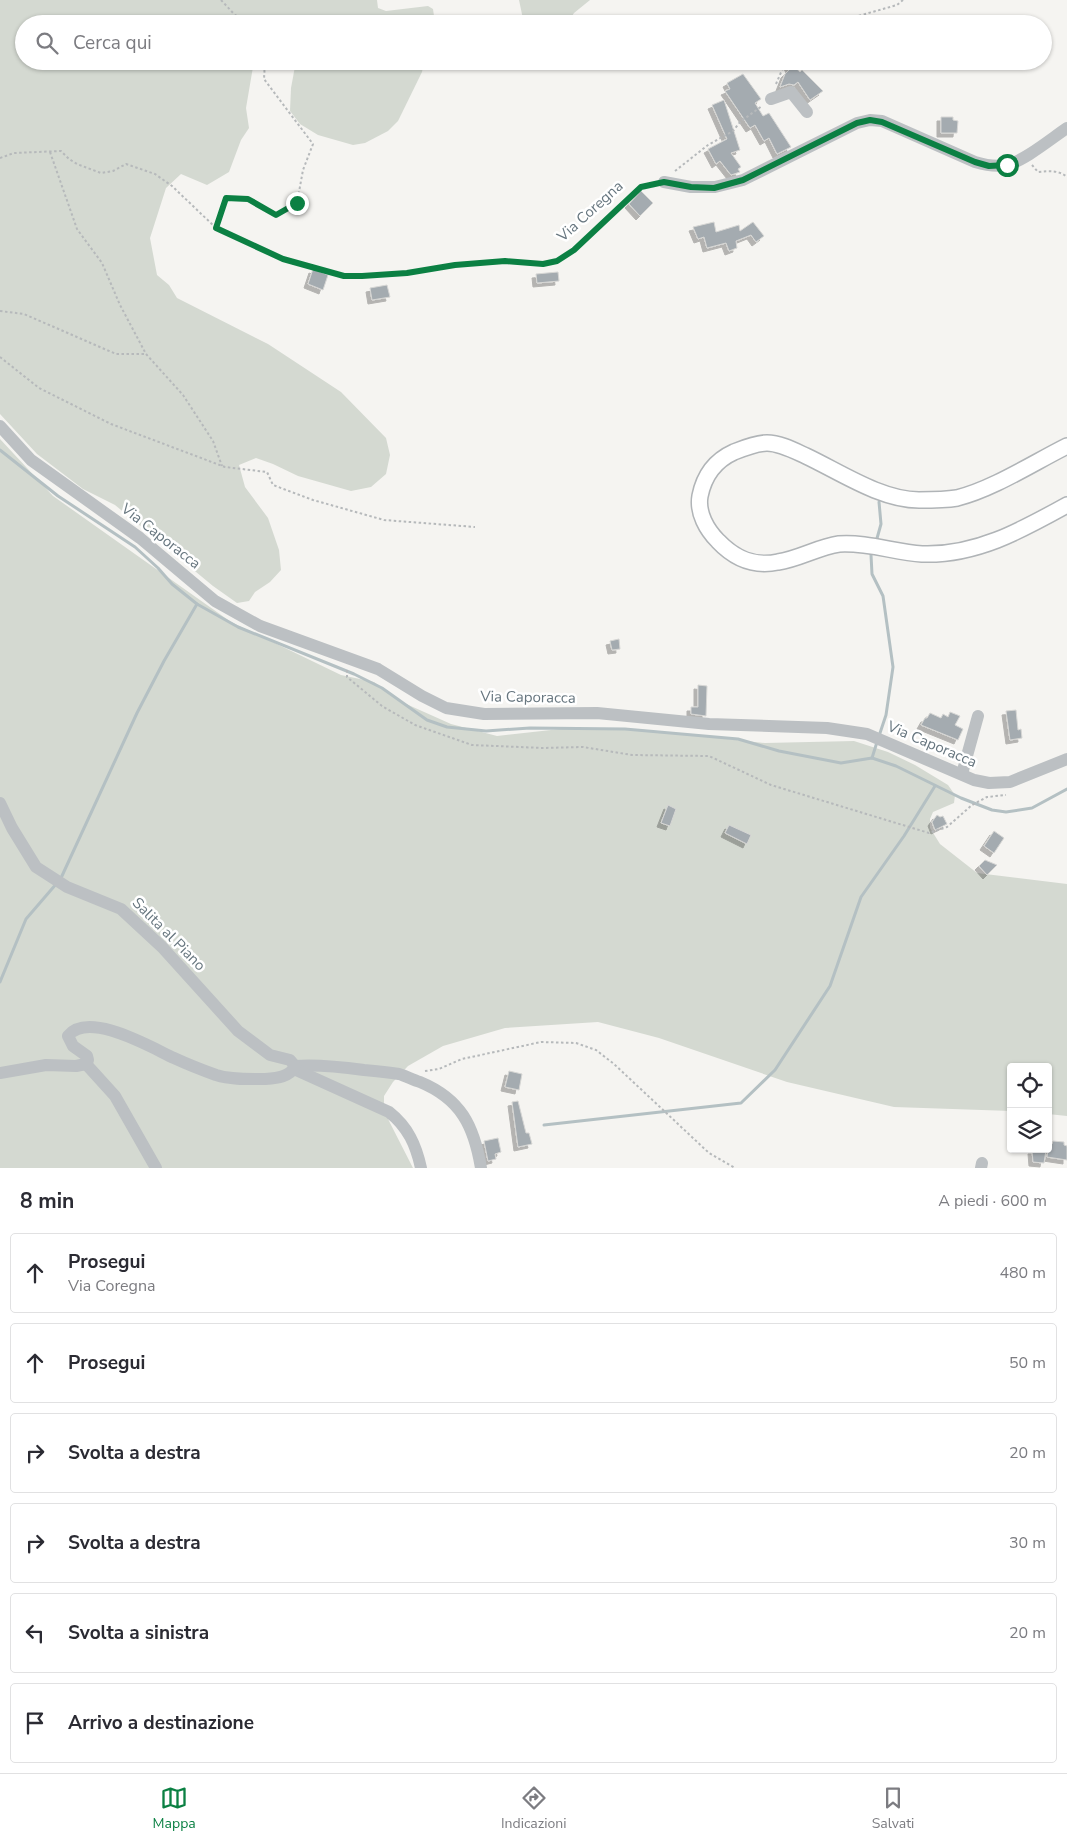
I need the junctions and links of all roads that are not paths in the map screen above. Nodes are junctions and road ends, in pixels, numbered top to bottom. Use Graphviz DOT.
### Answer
graph roads {
  1 [pos="771,99"];
  2 [pos="807,112"];
  3 [pos="1067,128"];
  4 [pos="664,182"];
  5 [pos="0,426"];
  6 [pos="1067,446"];
  7 [pos="1067,505"];
  8 [pos="978,716"];
  9 [pos="1067,759"];
  10 [pos="962,774"];
  11 [pos="0,803"];
  12 [pos="86,1064"];
  13 [pos="295,1068"];
  14 [pos="0,1073"];
  15 [pos="156,1168"];
  16 [pos="421,1168"];
  17 [pos="481,1168"];
  1 -- 2 [label="street"];
  3 -- 4 [label="street"];
  5 -- 10 [label="street, Via Caporacca"];
  6 -- 7 [label="main road"];
  8 -- 10 [label="street"];
  9 -- 10 [label="street, Via Caporacca"];
  11 -- 13 [label="street, Salita al Piano"];
  12 -- 13 [label="street"];
  12 -- 14 [label="street"];
  12 -- 15 [label="street"];
  13 -- 16 [label="street, Salita al Piano"];
  13 -- 17 [label="street"];
}
